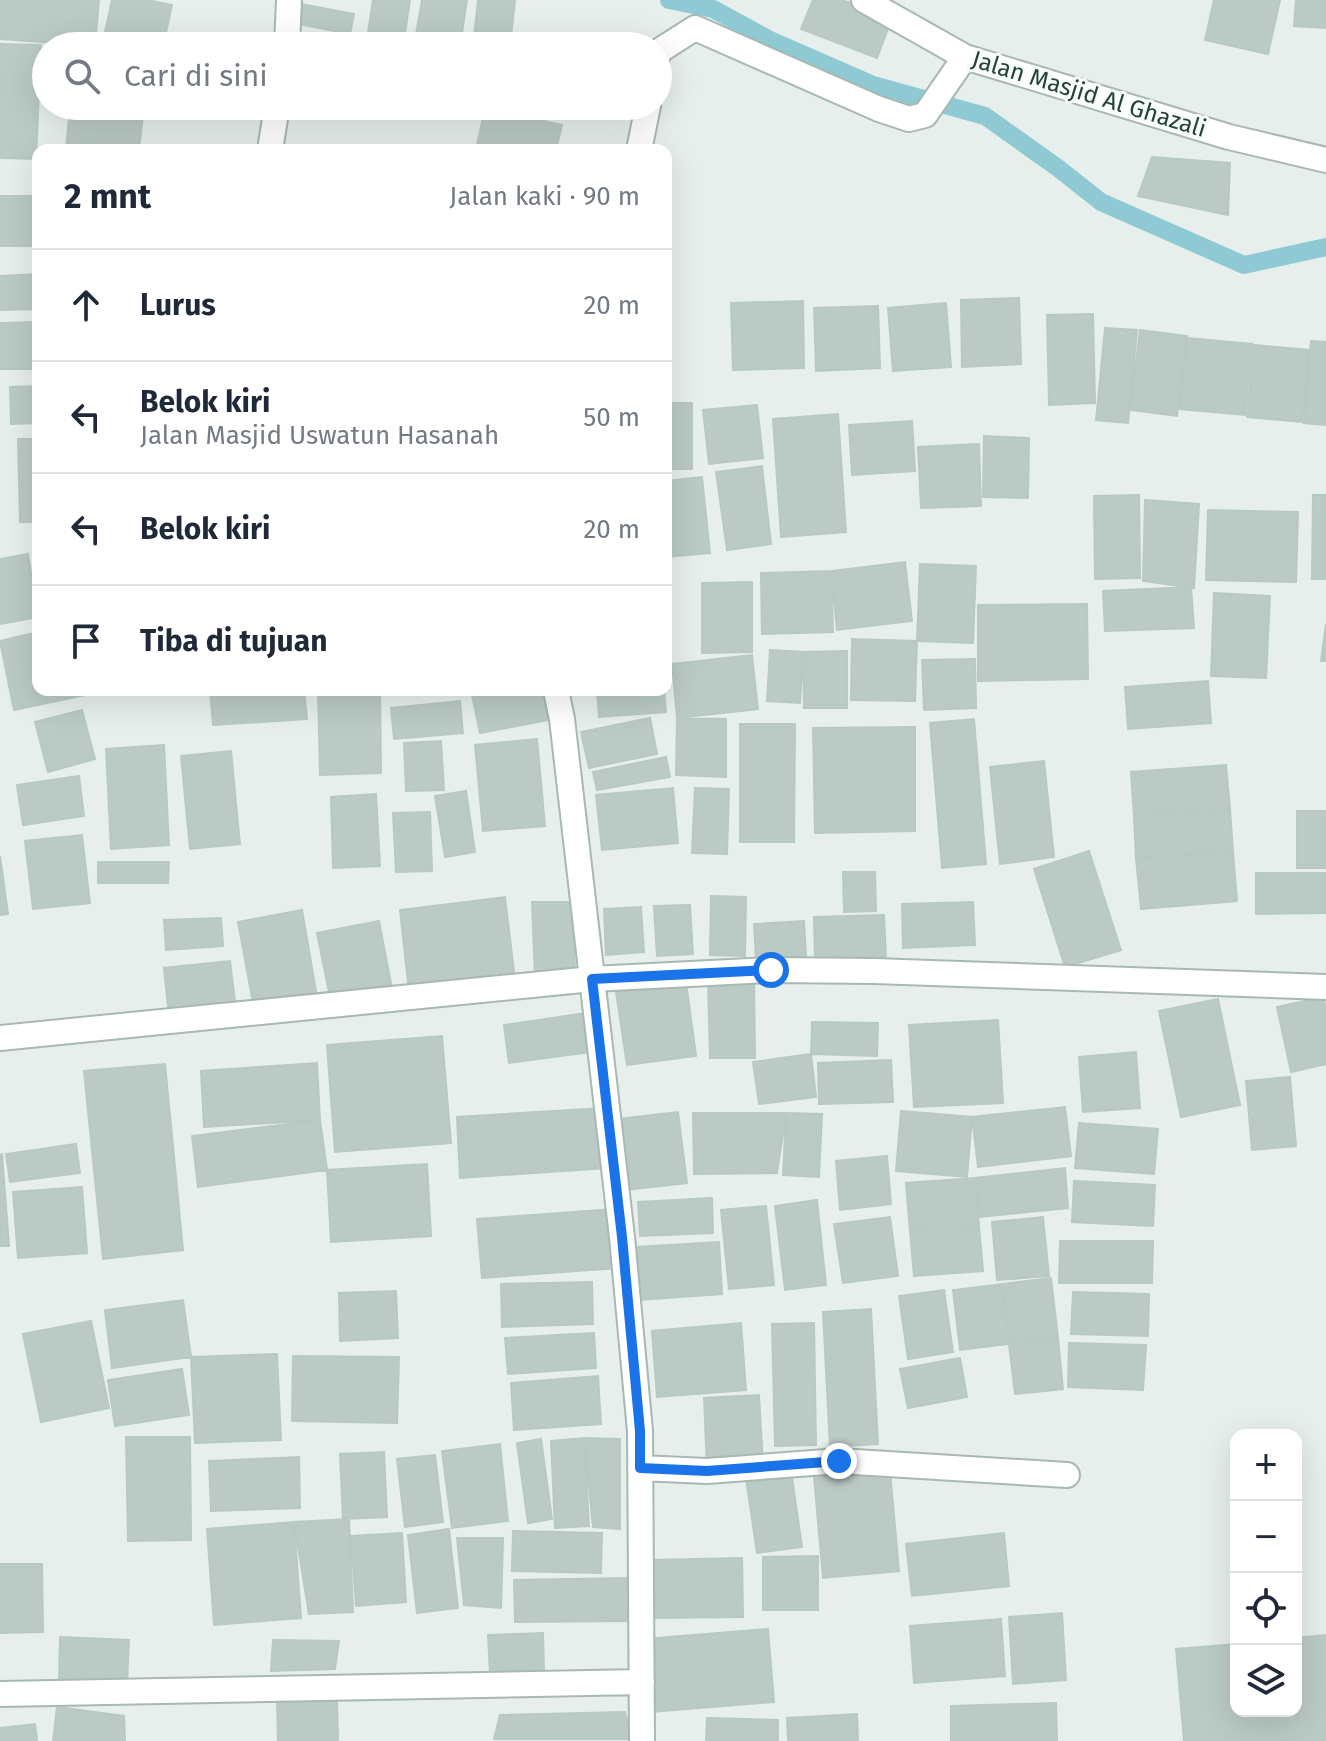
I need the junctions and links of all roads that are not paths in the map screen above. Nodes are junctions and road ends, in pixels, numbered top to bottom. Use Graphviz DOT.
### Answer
graph roads {
  1 [pos="289,0"];
  2 [pos="864,0"];
  3 [pos="288,32"];
  4 [pos="672,43"];
  5 [pos="965,57"];
  6 [pos="275,120"];
  7 [pos="645,120"];
  8 [pos="271,144"];
  9 [pos="640,144"];
  10 [pos="1326,160"];
  11 [pos="557,696"];
  12 [pos="592,979"];
  13 [pos="1326,987"];
  14 [pos="0,1038"];
  15 [pos="640,1468"];
  16 [pos="1067,1475"];
  17 [pos="642,1682"];
  18 [pos="0,1694"];
  19 [pos="642,1741"];
  1 -- 3 [label="street"];
  2 -- 5 [label="street, Jalan Masjid Al Ghazali"];
  4 -- 5 [label="street"];
  5 -- 10 [label="street, Jalan Masjid Al Ghazali"];
  6 -- 8 [label="street"];
  7 -- 9 [label="street"];
  11 -- 12 [label="street"];
  12 -- 13 [label="street"];
  12 -- 14 [label="street"];
  12 -- 15 [label="street"];
  15 -- 16 [label="street"];
  15 -- 17 [label="street"];
  17 -- 18 [label="street"];
  17 -- 19 [label="street"];
}
